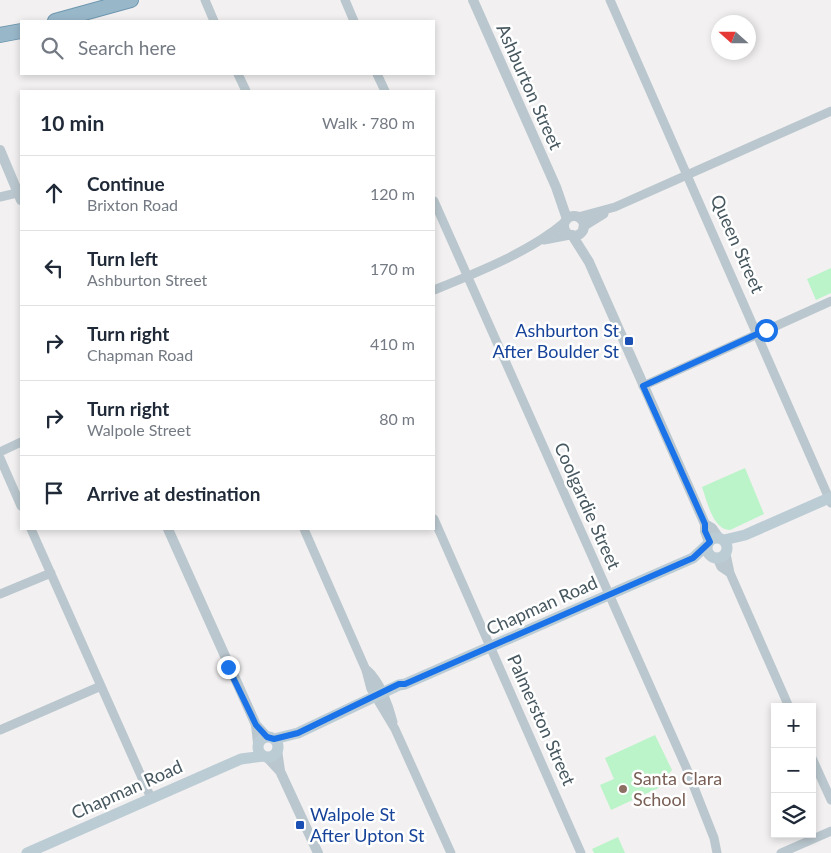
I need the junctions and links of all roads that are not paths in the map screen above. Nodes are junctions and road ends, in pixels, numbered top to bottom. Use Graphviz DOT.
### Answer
graph roads {
  1 [pos="131,0"];
  2 [pos="204,0"];
  3 [pos="345,0"];
  4 [pos="473,0"];
  5 [pos="610,0"];
  6 [pos="59,20"];
  7 [pos="214,20"];
  8 [pos="354,20"];
  9 [pos="20,31"];
  10 [pos="0,35"];
  11 [pos="238,75"];
  12 [pos="377,75"];
  13 [pos="246,90"];
  14 [pos="385,90"];
  15 [pos="831,111"];
  16 [pos="0,150"];
  17 [pos="688,174"];
  18 [pos="20,195"];
  19 [pos="0,197"];
  20 [pos="435,203"];
  21 [pos="615,207"];
  22 [pos="572,219"];
  23 [pos="583,228"];
  24 [pos="571,235"];
  25 [pos="536,242"];
  26 [pos="588,262"];
  27 [pos="467,277"];
  28 [pos="435,290"];
  29 [pos="831,301"];
  30 [pos="758,334"];
  31 [pos="643,386"];
  32 [pos="20,442"];
  33 [pos="0,452"];
  34 [pos="0,458"];
  35 [pos="830,500"];
  36 [pos="20,504"];
  37 [pos="435,520"];
  38 [pos="31,530"];
  39 [pos="168,530"];
  40 [pos="304,530"];
  41 [pos="718,547"];
  42 [pos="51,573"];
  43 [pos="0,594"];
  44 [pos="609,596"];
  45 [pos="491,648"];
  46 [pos="101,686"];
  47 [pos="379,696"];
  48 [pos="788,703"];
  49 [pos="0,730"];
  50 [pos="268,747"];
  51 [pos="816,767"];
  52 [pos="151,798"];
  53 [pos="831,800"];
  54 [pos="831,830"];
  55 [pos="27,853"];
  56 [pos="318,853"];
  57 [pos="451,853"];
  58 [pos="581,853"];
  59 [pos="717,853"];
  60 [pos="781,853"];
  1 -- 6 [label="highway"];
  2 -- 7 [label="street"];
  3 -- 8 [label="street"];
  4 -- 22 [label="street, Ashburton Street"];
  5 -- 17 [label="street, Queen Street"];
  9 -- 10 [label="highway"];
  11 -- 13 [label="street"];
  12 -- 14 [label="street"];
  15 -- 17 [label="street"];
  16 -- 18 [label="street"];
  17 -- 21 [label="street"];
  17 -- 30 [label="street, Queen Street"];
  18 -- 19 [label="street"];
  20 -- 27 [label="street, Coolgardie Street"];
  21 -- 22 [label="street"];
  21 -- 23 [label="street"];
  22 -- 23 [label="street"];
  22 -- 24 [label="street"];
  22 -- 25 [label="street"];
  23 -- 24 [label="street"];
  23 -- 26 [label="street"];
  24 -- 25 [label="street"];
  24 -- 26 [label="street"];
  25 -- 27 [label="street"];
  26 -- 31 [label="street"];
  27 -- 28 [label="street"];
  27 -- 44 [label="street, Coolgardie Street"];
  29 -- 30 [label="street"];
  30 -- 31 [label="street"];
  30 -- 35 [label="street, Queen Street"];
  31 -- 41 [label="street"];
  32 -- 33 [label="street"];
  34 -- 36 [label="street"];
  35 -- 41 [label="main road, Chapman Road"];
  37 -- 45 [label="street, Palmerston Street"];
  38 -- 42 [label="street"];
  39 -- 50 [label="street"];
  40 -- 47 [label="street"];
  41 -- 44 [label="main road, Chapman Road"];
  41 -- 48 [label="street"];
  42 -- 43 [label="street"];
  42 -- 46 [label="street"];
  44 -- 45 [label="main road, Chapman Road"];
  44 -- 59 [label="street, Coolgardie Street"];
  45 -- 47 [label="main road, Chapman Road"];
  45 -- 58 [label="street, Palmerston Street"];
  46 -- 49 [label="street"];
  46 -- 52 [label="street"];
  47 -- 50 [label="main road, Chapman Road"];
  47 -- 57 [label="street"];
  50 -- 52 [label="main road, Chapman Road"];
  50 -- 56 [label="street"];
  51 -- 53 [label="street"];
  52 -- 55 [label="main road, Chapman Road"];
  54 -- 60 [label="street"];
}
